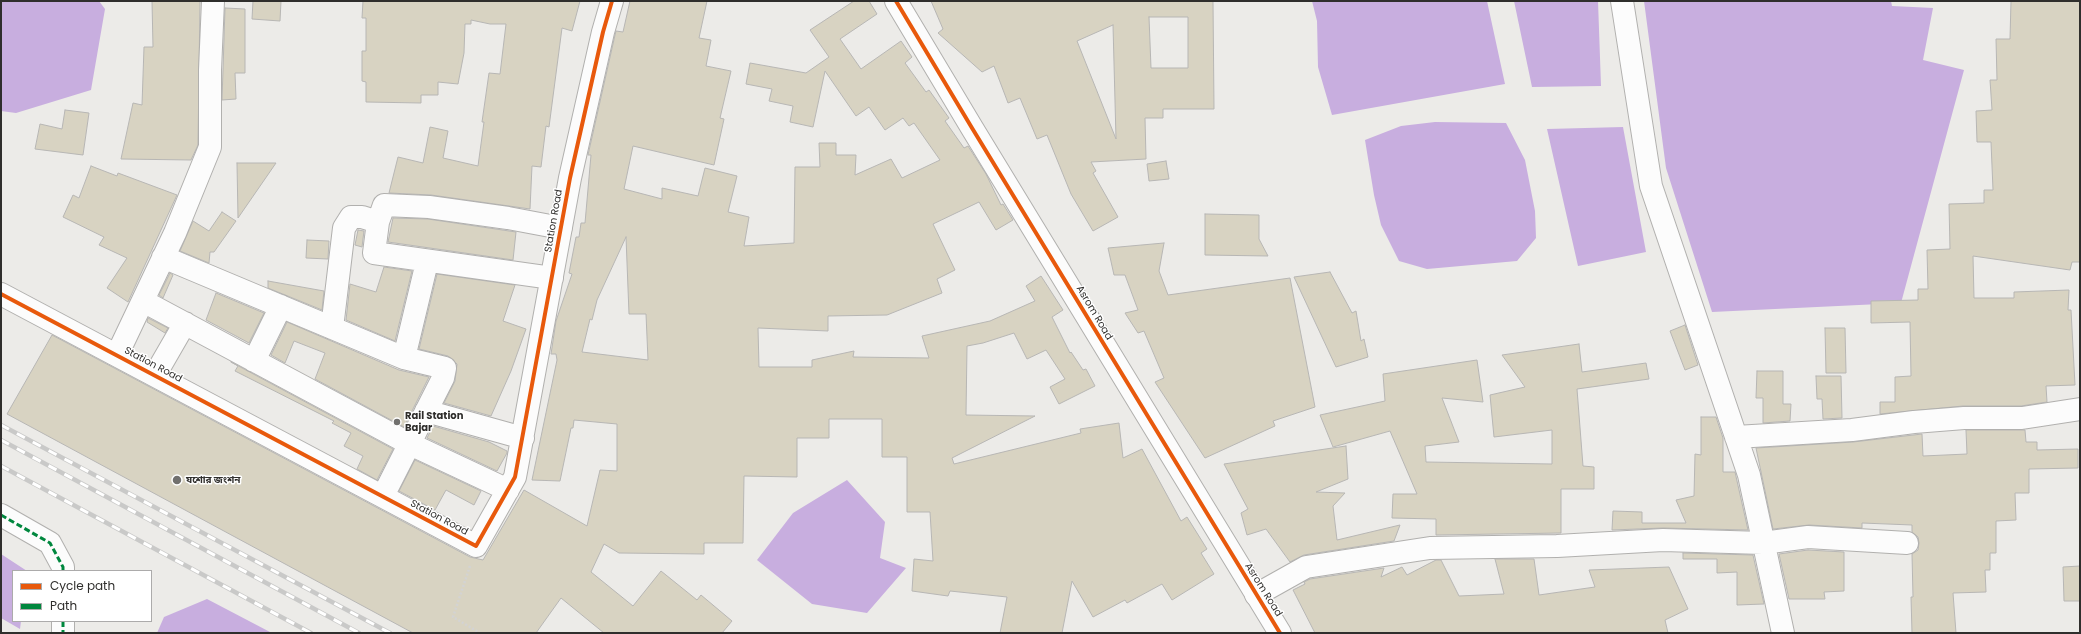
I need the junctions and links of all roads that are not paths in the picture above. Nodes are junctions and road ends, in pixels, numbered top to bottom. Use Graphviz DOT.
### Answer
graph roads {
  1 [pos="212,1"];
  2 [pos="612,1"];
  3 [pos="896,1"];
  4 [pos="1622,1"];
  5 [pos="378,222"];
  6 [pos="561,228"];
  7 [pos="163,257"];
  8 [pos="427,262"];
  9 [pos="552,278"];
  10 [pos="1,294"];
  11 [pos="142,301"];
  12 [pos="281,306"];
  13 [pos="185,323"];
  14 [pos="332,328"];
  15 [pos="117,355"];
  16 [pos="404,358"];
  17 [pos="254,360"];
  18 [pos="155,375"];
  19 [pos="2080,410"];
  20 [pos="426,411"];
  21 [pos="1736,437"];
  22 [pos="522,438"];
  23 [pos="410,444"];
  24 [pos="508,490"];
  25 [pos="383,496"];
  26 [pos="1,515"];
  27 [pos="1764,543"];
  28 [pos="1907,543"];
  29 [pos="63,570"];
  30 [pos="1256,595"];
  31 [pos="63,622"];
  32 [pos="63,633"];
  33 [pos="1280,633"];
  34 [pos="1783,633"];
  1 -- 7 [label="street"];
  2 -- 6 [label="street, Station Road"];
  3 -- 30 [label="street, Asrom Road"];
  4 -- 21 [label="street"];
  5 -- 6 [label="street"];
  5 -- 8 [label="street"];
  5 -- 14 [label="street"];
  6 -- 9 [label="street, Station Road"];
  7 -- 11 [label="street"];
  7 -- 12 [label="street"];
  8 -- 9 [label="street"];
  8 -- 16 [label="street"];
  9 -- 22 [label="street, Station Road"];
  10 -- 15 [label="street, Station Road"];
  11 -- 13 [label="street"];
  11 -- 15 [label="street"];
  12 -- 14 [label="street"];
  12 -- 17 [label="street"];
  13 -- 17 [label="street"];
  13 -- 18 [label="street"];
  14 -- 16 [label="street"];
  15 -- 18 [label="street, Station Road"];
  16 -- 20 [label="street"];
  17 -- 23 [label="street"];
  18 -- 25 [label="street, Station Road"];
  19 -- 21 [label="street"];
  20 -- 22 [label="street"];
  20 -- 23 [label="street"];
  21 -- 27 [label="street"];
  22 -- 24 [label="street, Station Road"];
  23 -- 24 [label="street"];
  23 -- 25 [label="street"];
  24 -- 25 [label="street, Station Road"];
  26 -- 29 [label="street"];
  27 -- 28 [label="street"];
  27 -- 30 [label="street"];
  27 -- 34 [label="street"];
  30 -- 33 [label="street, Asrom Road"];
  31 -- 32 [label="street"];
}
